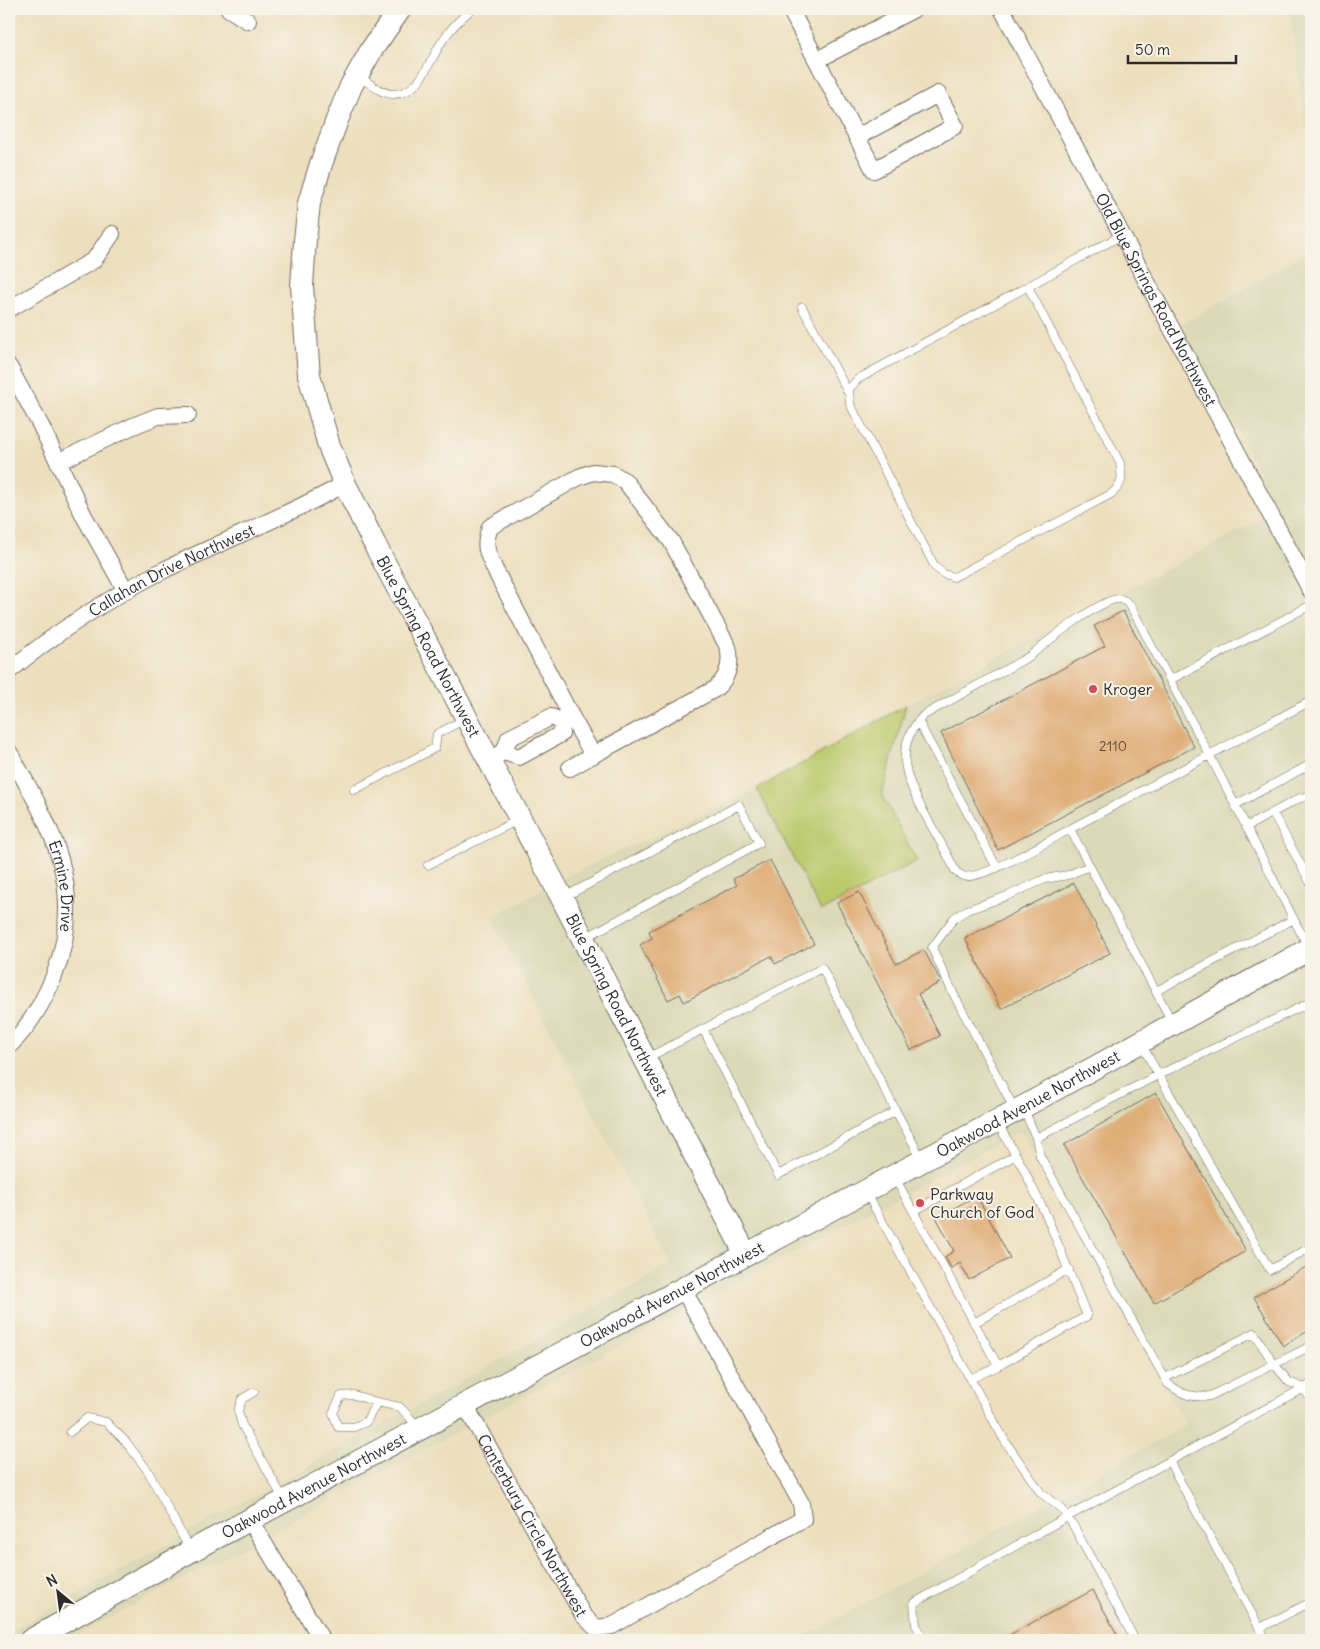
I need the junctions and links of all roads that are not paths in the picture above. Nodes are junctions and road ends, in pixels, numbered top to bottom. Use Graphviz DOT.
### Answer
graph roads {
  1 [pos="229,9"];
  2 [pos="400,9"];
  3 [pos="472,9"];
  4 [pos="790,9"];
  5 [pos="914,9"];
  6 [pos="1002,9"];
  7 [pos="248,21"];
  8 [pos="817,60"];
  9 [pos="357,75"];
  10 [pos="857,137"];
  11 [pos="112,234"];
  12 [pos="1122,235"];
  13 [pos="1028,287"];
  14 [pos="802,308"];
  15 [pos="9,309"];
  16 [pos="9,367"];
  17 [pos="850,396"];
  18 [pos="188,415"];
  19 [pos="58,462"];
  20 [pos="345,484"];
  21 [pos="1309,580"];
  22 [pos="126,592"];
  23 [pos="1311,605"];
  24 [pos="9,671"];
  25 [pos="1170,680"];
  26 [pos="1311,701"];
  27 [pos="467,718"];
  28 [pos="567,718"];
  29 [pos="918,721"];
  30 [pos="9,752"];
  31 [pos="1209,754"];
  32 [pos="593,755"];
  33 [pos="496,756"];
  34 [pos="1311,764"];
  35 [pos="570,768"];
  36 [pos="354,790"];
  37 [pos="1311,799"];
  38 [pos="1235,805"];
  39 [pos="1273,813"];
  40 [pos="520,819"];
  41 [pos="1246,827"];
  42 [pos="1070,829"];
  43 [pos="428,865"];
  44 [pos="1090,866"];
  45 [pos="996,868"];
  46 [pos="1311,884"];
  47 [pos="562,898"];
  48 [pos="1294,919"];
  49 [pos="583,939"];
  50 [pos="1310,948"];
  51 [pos="1156,991"];
  52 [pos="1308,1003"];
  53 [pos="1311,1020"];
  54 [pos="1173,1024"];
  55 [pos="703,1029"];
  56 [pos="1140,1043"];
  57 [pos="9,1046"];
  58 [pos="645,1059"];
  59 [pos="1158,1074"];
  60 [pos="896,1111"];
  61 [pos="1011,1113"];
  62 [pos="1036,1138"];
  63 [pos="1016,1155"];
  64 [pos="923,1161"];
  65 [pos="894,1176"];
  66 [pos="865,1192"];
  67 [pos="914,1212"];
  68 [pos="1311,1247"];
  69 [pos="746,1255"];
  70 [pos="1069,1269"];
  71 [pos="683,1289"];
  72 [pos="974,1323"];
  73 [pos="1311,1346"];
  74 [pos="1274,1364"];
  75 [pos="998,1366"];
  76 [pos="1166,1378"];
  77 [pos="970,1379"];
  78 [pos="1308,1386"];
  79 [pos="254,1392"];
  80 [pos="1311,1400"];
  81 [pos="377,1402"];
  82 [pos="465,1405"];
  83 [pos="421,1429"];
  84 [pos="70,1432"];
  85 [pos="1169,1462"];
  86 [pos="285,1502"];
  87 [pos="1067,1517"];
  88 [pos="250,1520"];
  89 [pos="191,1552"];
  90 [pos="1311,1602"];
  91 [pos="1260,1628"];
  92 [pos="31,1640"];
  93 [pos="322,1640"];
  94 [pos="924,1640"];
  95 [pos="1135,1640"];
  96 [pos="1266,1640"];
  1 -- 7 [label="street"];
  2 -- 9 [label="street, Blue Spring Road Northwest"];
  3 -- 9 [label="lane"];
  4 -- 8 [label="street"];
  5 -- 8 [label="street"];
  6 -- 12 [label="street, Old Blue Springs Road Northwest"];
  8 -- 10 [label="street"];
  9 -- 20 [label="street, Blue Spring Road Northwest"];
  10 -- 10 [label="street"];
  11 -- 15 [label="street"];
  12 -- 13 [label="lane"];
  12 -- 21 [label="street, Old Blue Springs Road Northwest"];
  13 -- 17 [label="lane"];
  13 -- 17 [label="lane"];
  14 -- 17 [label="lane"];
  16 -- 19 [label="street"];
  18 -- 19 [label="street"];
  19 -- 22 [label="street"];
  20 -- 22 [label="street, Callahan Drive Northwest"];
  20 -- 27 [label="street, Blue Spring Road Northwest"];
  22 -- 24 [label="street, Callahan Drive Northwest"];
  23 -- 25 [label="lane"];
  25 -- 29 [label="lane"];
  25 -- 31 [label="lane"];
  26 -- 31 [label="lane"];
  27 -- 33 [label="street, Blue Spring Road Northwest"];
  27 -- 36 [label="lane"];
  28 -- 32 [label="street"];
  28 -- 32 [label="street"];
  28 -- 33 [label="street"];
  29 -- 45 [label="lane"];
  29 -- 45 [label="lane"];
  30 -- 57 [label="street, Ermine Drive"];
  31 -- 38 [label="lane"];
  31 -- 42 [label="lane"];
  32 -- 35 [label="street"];
  33 -- 40 [label="street, Blue Spring Road Northwest"];
  34 -- 38 [label="lane"];
  37 -- 39 [label="lane"];
  38 -- 41 [label="lane"];
  39 -- 41 [label="lane"];
  39 -- 46 [label="lane"];
  40 -- 43 [label="lane"];
  40 -- 47 [label="street, Blue Spring Road Northwest"];
  41 -- 48 [label="lane"];
  42 -- 44 [label="lane"];
  42 -- 45 [label="lane"];
  44 -- 51 [label="lane"];
  44 -- 61 [label="lane"];
  47 -- 49 [label="street, Blue Spring Road Northwest"];
  47 -- 49 [label="lane"];
  48 -- 50 [label="lane"];
  48 -- 51 [label="lane"];
  49 -- 58 [label="street, Blue Spring Road Northwest"];
  50 -- 54 [label="street, Oakwood Avenue Northwest"];
  51 -- 54 [label="lane"];
  52 -- 53 [label="lane"];
  52 -- 59 [label="lane"];
  54 -- 56 [label="street, Oakwood Avenue Northwest"];
  55 -- 58 [label="lane"];
  55 -- 60 [label="lane"];
  55 -- 60 [label="lane"];
  56 -- 59 [label="lane"];
  56 -- 61 [label="street, Oakwood Avenue Northwest"];
  58 -- 69 [label="street, Blue Spring Road Northwest"];
  59 -- 62 [label="lane"];
  59 -- 68 [label="lane"];
  60 -- 64 [label="lane"];
  61 -- 62 [label="lane"];
  61 -- 63 [label="lane"];
  61 -- 64 [label="street, Oakwood Avenue Northwest"];
  62 -- 76 [label="lane"];
  63 -- 67 [label="lane"];
  63 -- 70 [label="lane"];
  64 -- 65 [label="street, Oakwood Avenue Northwest"];
  65 -- 66 [label="street, Oakwood Avenue Northwest"];
  65 -- 67 [label="lane"];
  66 -- 69 [label="street, Oakwood Avenue Northwest"];
  66 -- 77 [label="lane"];
  67 -- 72 [label="lane"];
  69 -- 71 [label="street, Oakwood Avenue Northwest"];
  70 -- 72 [label="lane"];
  70 -- 75 [label="lane"];
  71 -- 82 [label="street, Oakwood Avenue Northwest"];
  71 -- 82 [label="street, Canterbury Circle Northwest"];
  72 -- 75 [label="lane"];
  73 -- 74 [label="lane"];
  74 -- 76 [label="lane"];
  74 -- 76 [label="lane"];
  74 -- 78 [label="lane"];
  75 -- 77 [label="lane"];
  77 -- 87 [label="lane"];
  78 -- 80 [label="lane"];
  78 -- 85 [label="lane"];
  79 -- 86 [label="lane"];
  81 -- 81 [label="lane"];
  81 -- 83 [label="lane"];
  82 -- 83 [label="street, Oakwood Avenue Northwest"];
  83 -- 86 [label="street, Oakwood Avenue Northwest"];
  84 -- 89 [label="lane"];
  85 -- 87 [label="lane"];
  85 -- 91 [label="lane"];
  86 -- 88 [label="street, Oakwood Avenue Northwest"];
  87 -- 94 [label="lane"];
  87 -- 95 [label="lane"];
  88 -- 89 [label="street, Oakwood Avenue Northwest"];
  88 -- 93 [label="street"];
  89 -- 92 [label="street, Oakwood Avenue Northwest"];
  90 -- 91 [label="lane"];
  91 -- 96 [label="lane"];
}
